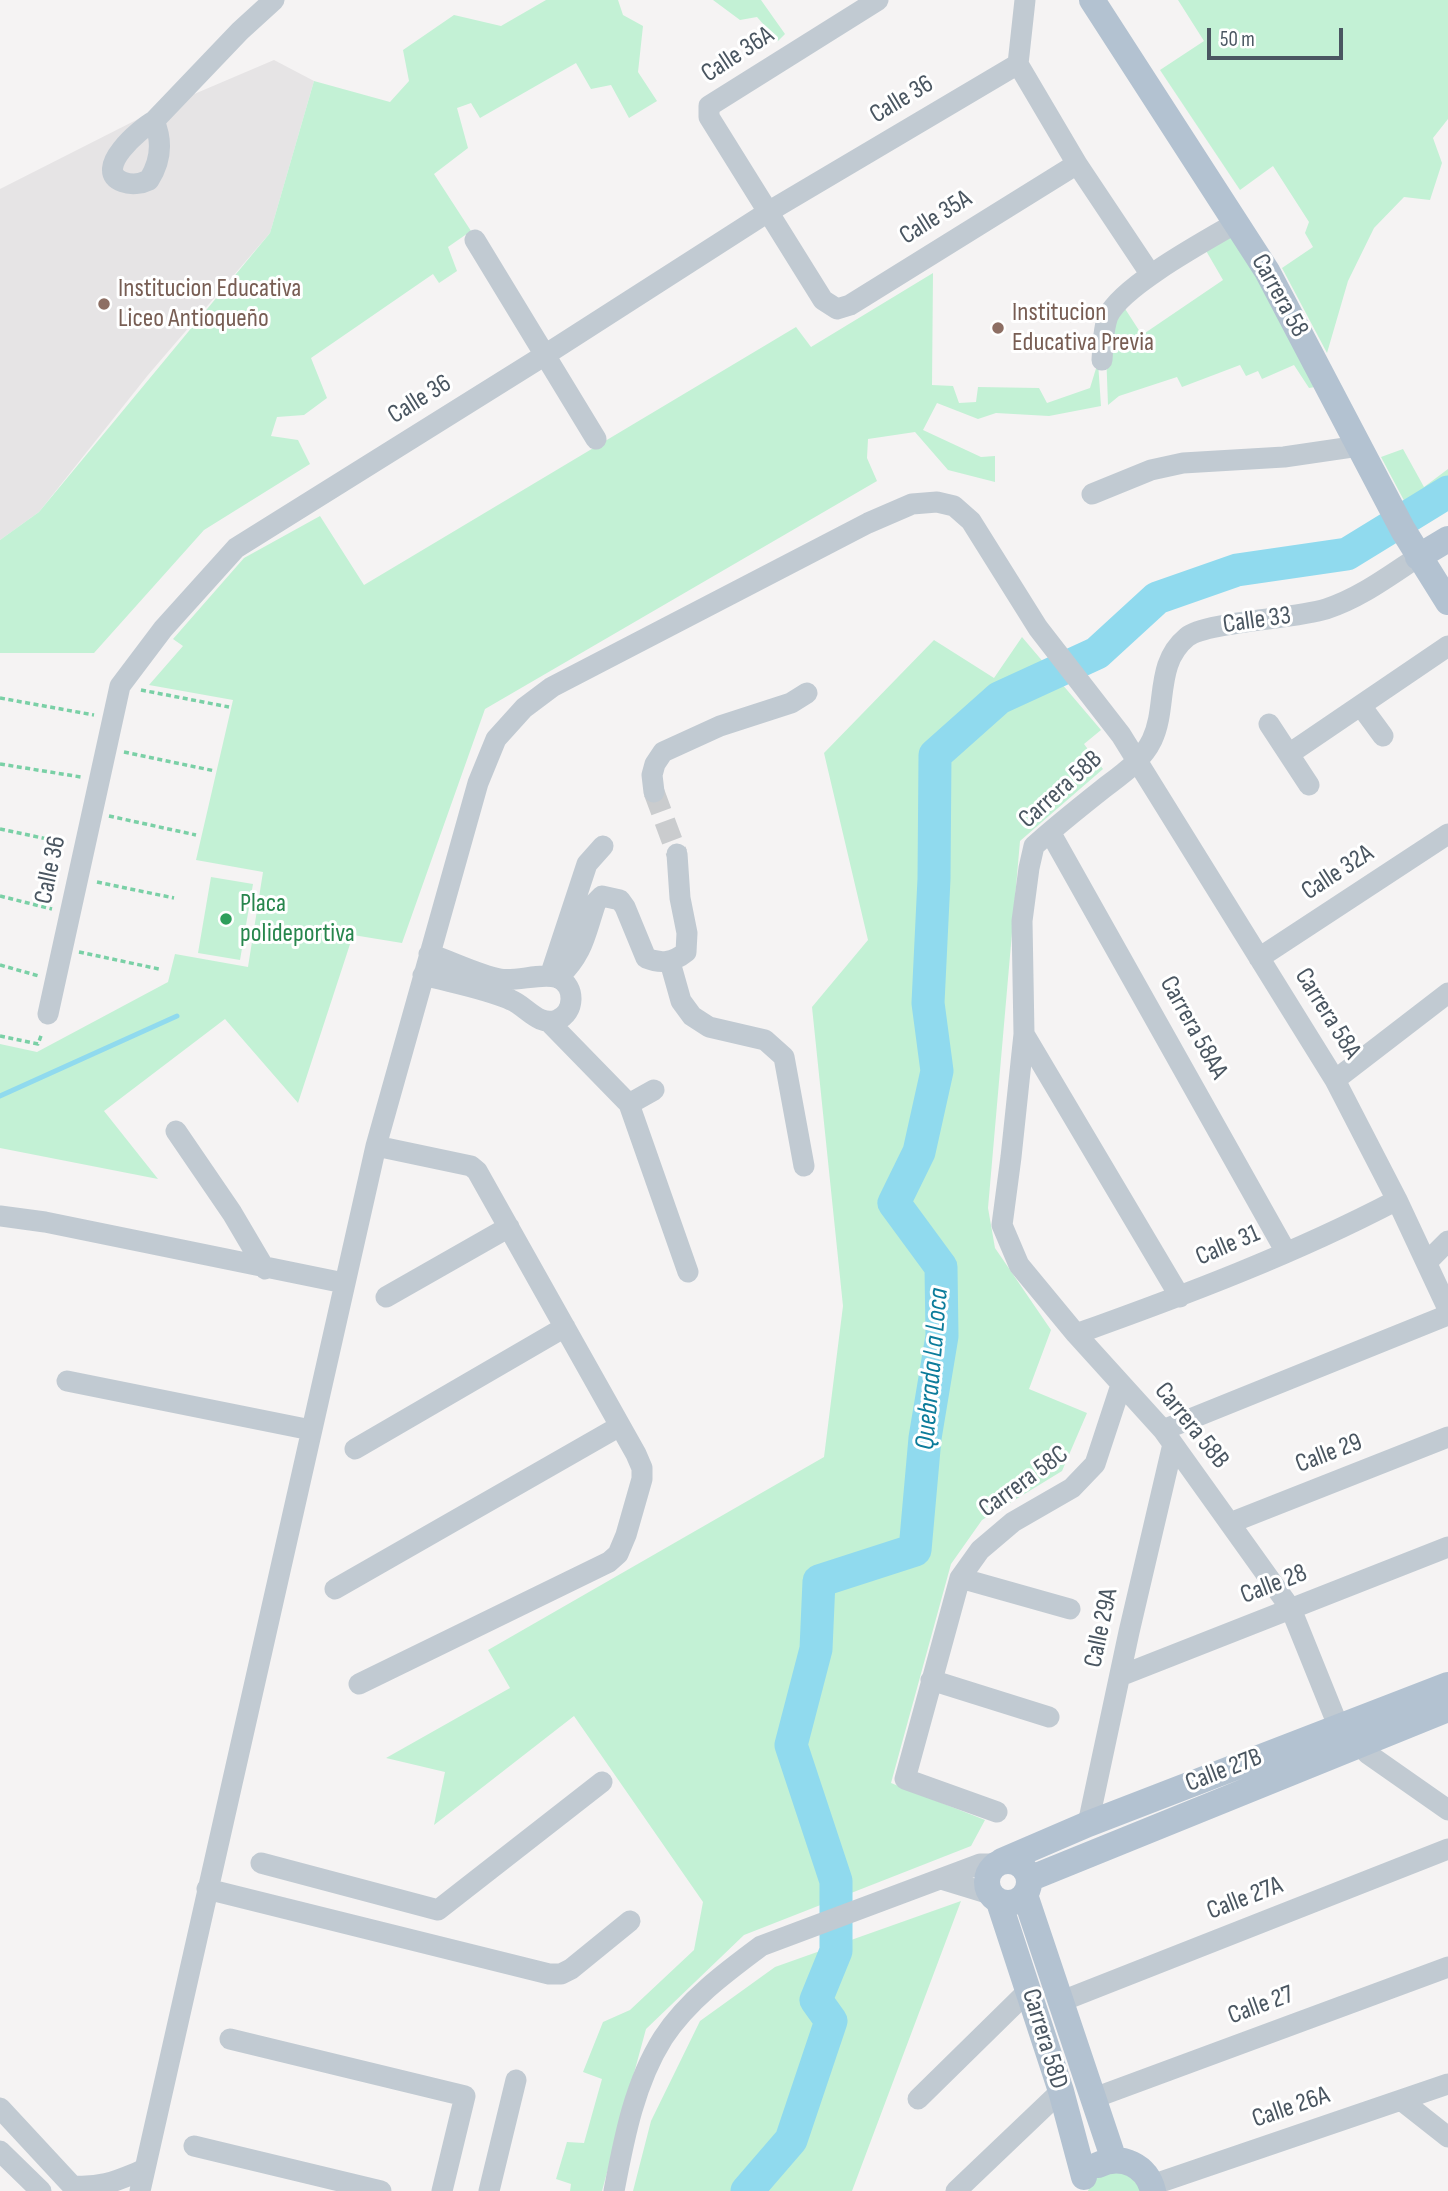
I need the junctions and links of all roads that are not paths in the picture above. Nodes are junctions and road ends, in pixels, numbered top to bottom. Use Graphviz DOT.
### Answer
graph roads {
  1 [pos="274,0"];
  2 [pos="878,0"];
  3 [pos="1025,0"];
  4 [pos="1092,0"];
  5 [pos="1018,64"];
  6 [pos="154,121"];
  7 [pos="1077,164"];
  8 [pos="768,212"];
  9 [pos="1236,223"];
  10 [pos="475,240"];
  11 [pos="1151,275"];
  12 [pos="545,355"];
  13 [pos="1102,360"];
  14 [pos="596,439"];
  15 [pos="1359,446"];
  16 [pos="1092,494"];
  17 [pos="1448,539"];
  18 [pos="1418,557"];
  19 [pos="1448,602"];
  20 [pos="1445,654"];
  21 [pos="807,693"];
  22 [pos="1360,706"];
  23 [pos="1269,724"];
  24 [pos="1383,736"];
  25 [pos="1289,754"];
  26 [pos="1137,761"];
  27 [pos="1309,785"];
  28 [pos="654,792"];
  29 [pos="1050,832"];
  30 [pos="1448,834"];
  31 [pos="603,846"];
  32 [pos="677,854"];
  33 [pos="429,954"];
  34 [pos="1259,958"];
  35 [pos="670,962"];
  36 [pos="423,975"];
  37 [pos="554,977"];
  38 [pos="1448,993"];
  39 [pos="48,1014"];
  40 [pos="549,1022"];
  41 [pos="1024,1034"];
  42 [pos="1335,1080"];
  43 [pos="654,1090"];
  44 [pos="629,1104"];
  45 [pos="176,1131"];
  46 [pos="376,1146"];
  47 [pos="804,1166"];
  48 [pos="1397,1200"];
  49 [pos="0,1216"];
  50 [pos="509,1227"];
  51 [pos="1448,1241"];
  52 [pos="1286,1252"];
  53 [pos="1427,1262"];
  54 [pos="265,1269"];
  55 [pos="688,1272"];
  56 [pos="344,1283"];
  57 [pos="386,1297"];
  58 [pos="1180,1297"];
  59 [pos="1448,1309"];
  60 [pos="1448,1315"];
  61 [pos="565,1328"];
  62 [pos="1076,1334"];
  63 [pos="67,1381"];
  64 [pos="1121,1385"];
  65 [pos="620,1426"];
  66 [pos="311,1430"];
  67 [pos="1168,1437"];
  68 [pos="1448,1437"];
  69 [pos="355,1449"];
  70 [pos="1230,1523"];
  71 [pos="1448,1547"];
  72 [pos="960,1578"];
  73 [pos="335,1589"];
  74 [pos="1070,1609"];
  75 [pos="1291,1609"];
  76 [pos="1120,1676"];
  77 [pos="931,1680"];
  78 [pos="359,1684"];
  79 [pos="1448,1685"];
  80 [pos="1448,1709"];
  81 [pos="1048,1717"];
  82 [pos="1351,1735"];
  83 [pos="602,1782"];
  84 [pos="1448,1810"];
  85 [pos="997,1812"];
  86 [pos="1088,1824"];
  87 [pos="1448,1849"];
  88 [pos="261,1863"];
  89 [pos="999,1863"];
  90 [pos="941,1879"];
  91 [pos="1027,1887"];
  92 [pos="207,1889"];
  93 [pos="994,1898"];
  94 [pos="438,1910"];
  95 [pos="630,1921"];
  96 [pos="435,1945"];
  97 [pos="1448,1967"];
  98 [pos="1029,1990"];
  99 [pos="1062,2001"];
  100 [pos="230,2039"];
  101 [pos="516,2080"];
  102 [pos="1448,2084"];
  103 [pos="1061,2091"];
  104 [pos="1094,2098"];
  105 [pos="918,2099"];
  106 [pos="1401,2100"];
  107 [pos="0,2108"];
  108 [pos="1448,2137"];
  109 [pos="194,2146"];
  110 [pos="0,2151"];
  111 [pos="1114,2160"];
  112 [pos="143,2170"];
  113 [pos="1081,2184"];
  114 [pos="75,2188"];
  115 [pos="1152,2188"];
  116 [pos="41,2191"];
  117 [pos="140,2191"];
  118 [pos="381,2191"];
  119 [pos="442,2191"];
  120 [pos="489,2191"];
  121 [pos="614,2191"];
  122 [pos="956,2191"];
  1 -- 6 [label="street"];
  2 -- 8 [label="street, Calle 36A"];
  3 -- 5 [label="street"];
  4 -- 9 [label="main road, Carrera 58"];
  5 -- 7 [label="street"];
  5 -- 8 [label="street, Calle 36"];
  7 -- 8 [label="street, Calle 35A"];
  7 -- 11 [label="street"];
  8 -- 12 [label="street, Calle 36"];
  9 -- 11 [label="street"];
  9 -- 15 [label="main road, Carrera 58"];
  10 -- 12 [label="street"];
  11 -- 13 [label="street"];
  12 -- 14 [label="street"];
  12 -- 39 [label="street, Calle 36"];
  15 -- 16 [label="street"];
  15 -- 18 [label="main road, Carrera 58"];
  17 -- 18 [label="main road, Calle 33"];
  18 -- 19 [label="main road, Carrera 58"];
  18 -- 26 [label="street, Calle 33"];
  20 -- 22 [label="street"];
  21 -- 28 [label="street"];
  22 -- 24 [label="street"];
  22 -- 25 [label="street"];
  23 -- 25 [label="street"];
  25 -- 27 [label="street"];
  26 -- 29 [label="street, Carrera 58B"];
  26 -- 33 [label="street, Carrera 58A"];
  26 -- 34 [label="street, Carrera 58A"];
  29 -- 41 [label="street, Carrera 58B"];
  29 -- 52 [label="street, Carrera 58AA"];
  30 -- 34 [label="street, Calle 32A"];
  31 -- 37 [label="street"];
  32 -- 35 [label="street"];
  33 -- 36 [label="street, Carrera 58A"];
  33 -- 37 [label="street"];
  34 -- 42 [label="street, Carrera 58A"];
  35 -- 37 [label="street"];
  35 -- 47 [label="street"];
  36 -- 40 [label="street"];
  36 -- 46 [label="street, Carrera 58A"];
  37 -- 40 [label="street"];
  38 -- 42 [label="street"];
  40 -- 44 [label="street"];
  41 -- 58 [label="street, Carrera 58B"];
  41 -- 62 [label="street, Carrera 58B"];
  42 -- 48 [label="street, Carrera 58A"];
  43 -- 44 [label="street"];
  44 -- 55 [label="street"];
  45 -- 54 [label="street"];
  46 -- 50 [label="street"];
  46 -- 56 [label="street, Carrera 58A"];
  48 -- 52 [label="street, Calle 31"];
  48 -- 53 [label="street, Carrera 58A"];
  49 -- 54 [label="street"];
  50 -- 57 [label="street"];
  50 -- 61 [label="street"];
  51 -- 53 [label="street"];
  52 -- 58 [label="street, Calle 31"];
  53 -- 59 [label="street, Carrera 58A"];
  54 -- 56 [label="street"];
  56 -- 66 [label="street, Carrera 58A"];
  58 -- 62 [label="street, Calle 31"];
  60 -- 67 [label="street"];
  61 -- 65 [label="street"];
  61 -- 69 [label="street"];
  62 -- 64 [label="street, Carrera 58B"];
  63 -- 66 [label="street"];
  64 -- 67 [label="street, Carrera 58B"];
  64 -- 72 [label="street, Carrera 58C"];
  65 -- 73 [label="street"];
  65 -- 78 [label="street"];
  66 -- 92 [label="street, Carrera 58A"];
  67 -- 70 [label="street, Carrera 58B"];
  67 -- 76 [label="street, Calle 29A"];
  68 -- 70 [label="street, Calle 29"];
  70 -- 75 [label="street, Carrera 58B"];
  71 -- 75 [label="street, Calle 28"];
  72 -- 74 [label="street"];
  72 -- 77 [label="street, Carrera 58C"];
  75 -- 76 [label="street, Calle 28"];
  75 -- 82 [label="street, Carrera 58B"];
  76 -- 86 [label="street, Calle 29A"];
  77 -- 81 [label="street"];
  77 -- 85 [label="street, Carrera 58C"];
  79 -- 82 [label="main road, Calle 27B"];
  80 -- 82 [label="main road, Calle 27B"];
  82 -- 84 [label="street, Carrera 58B"];
  82 -- 86 [label="main road, Calle 27B"];
  82 -- 91 [label="main road, Calle 27B"];
  83 -- 94 [label="street"];
  86 -- 89 [label="main road, Calle 27B"];
  87 -- 99 [label="street, Calle 27A"];
  88 -- 94 [label="street"];
  89 -- 90 [label="street, Calle 27B"];
  89 -- 91 [label="main road"];
  89 -- 93 [label="main road"];
  90 -- 93 [label="street"];
  90 -- 121 [label="street, Calle 27B"];
  91 -- 93 [label="main road"];
  91 -- 99 [label="main road, Carrera 58D"];
  92 -- 96 [label="street"];
  92 -- 112 [label="street, Carrera 58A"];
  93 -- 98 [label="main road, Carrera 58D"];
  94 -- 96 [label="street"];
  95 -- 96 [label="street"];
  97 -- 104 [label="street, Calle 27"];
  98 -- 103 [label="main road, Carrera 58D"];
  98 -- 105 [label="street"];
  99 -- 104 [label="main road, Carrera 58D"];
  100 -- 119 [label="street"];
  101 -- 120 [label="street"];
  102 -- 106 [label="street, Calle 26A"];
  103 -- 113 [label="main road, Carrera 58D"];
  103 -- 122 [label="street"];
  104 -- 111 [label="main road, Carrera 58D"];
  106 -- 108 [label="street"];
  106 -- 115 [label="street, Calle 26A"];
  107 -- 114 [label="street"];
  109 -- 118 [label="street"];
  110 -- 116 [label="street"];
  111 -- 113 [label="main road"];
  111 -- 115 [label="main road"];
  112 -- 114 [label="street"];
  112 -- 117 [label="street, Carrera 58A"];
}
